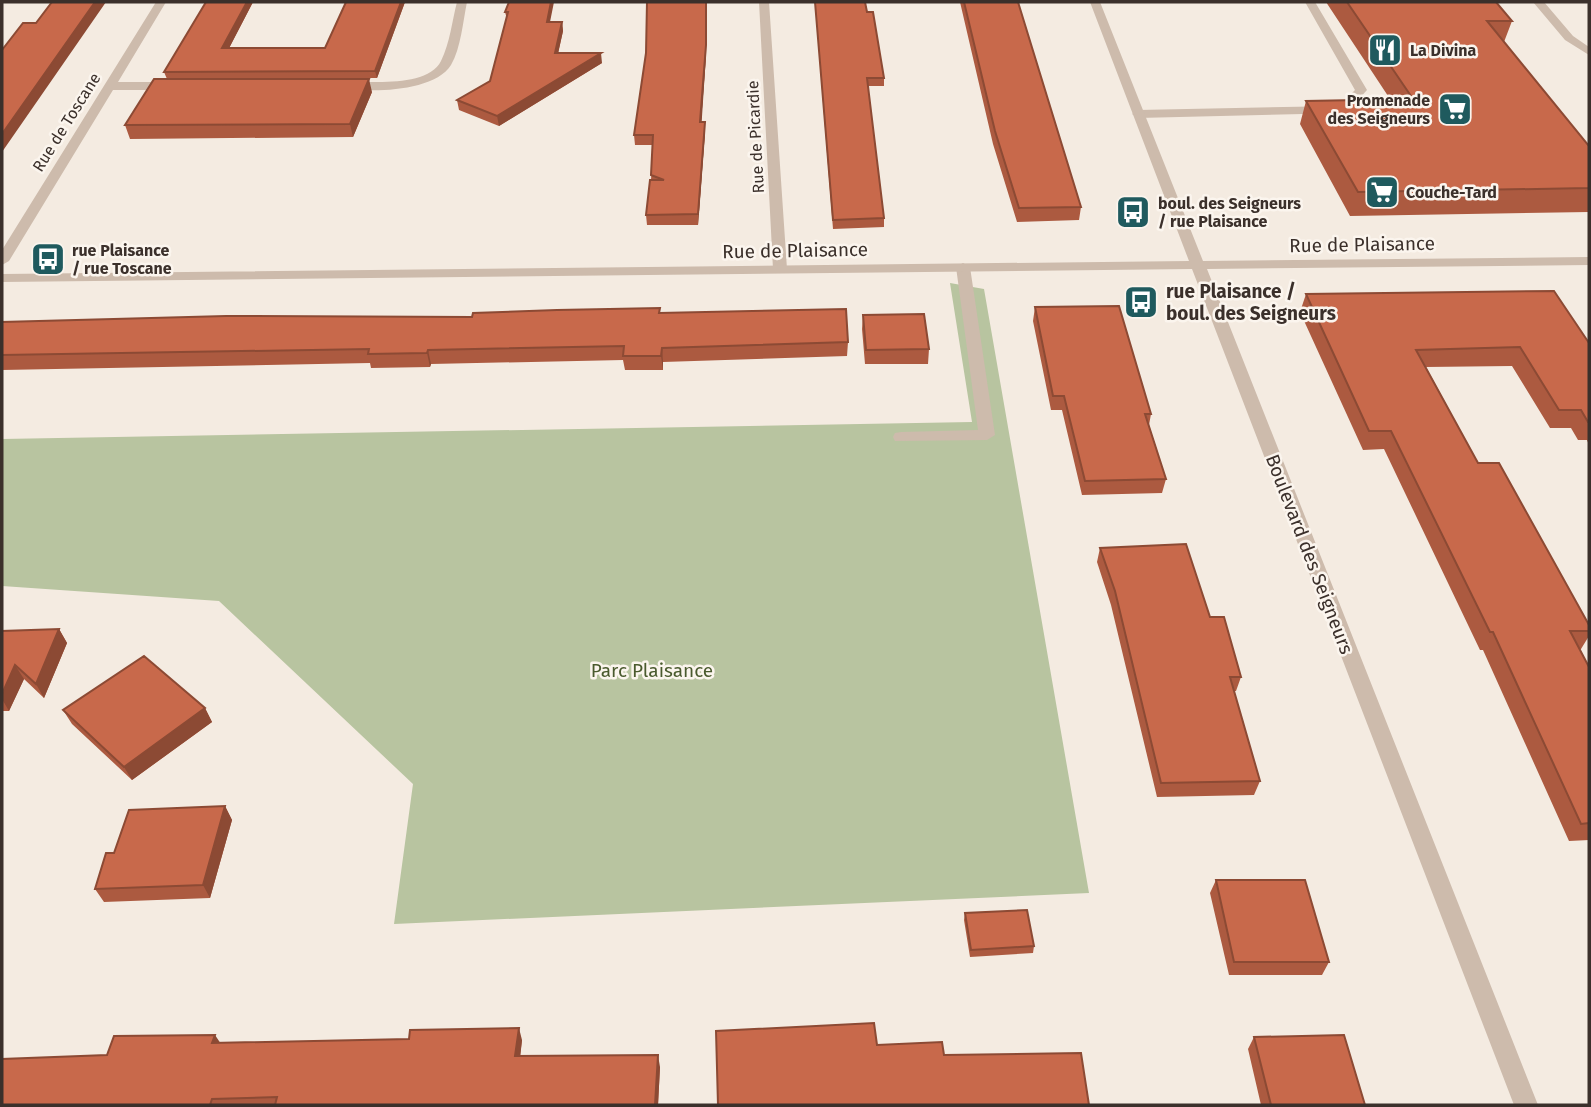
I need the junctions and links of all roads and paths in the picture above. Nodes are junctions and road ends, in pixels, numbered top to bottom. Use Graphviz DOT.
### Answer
graph roads {
  1 [pos="161,2"];
  2 [pos="462,2"];
  3 [pos="764,2"];
  4 [pos="1095,2"];
  5 [pos="1310,2"];
  6 [pos="1538,2"];
  7 [pos="1589,52"];
  8 [pos="336,85"];
  9 [pos="109,86"];
  10 [pos="189,86"];
  11 [pos="1138,114"];
  12 [pos="2,261"];
  13 [pos="1589,261"];
  14 [pos="1196,265"];
  15 [pos="963,267"];
  16 [pos="780,269"];
  17 [pos="2,278"];
  18 [pos="901,437"];
  19 [pos="1526,1105"];
  1 -- 9 [label="street, Rue de Toscane"];
  2 -- 8 [label="street"];
  3 -- 16 [label="street, Rue de Picardie"];
  4 -- 11 [label="street, Boulevard des Seigneurs"];
  5 -- 11 [label="street"];
  6 -- 7 [label="street"];
  9 -- 10 [label="street"];
  9 -- 12 [label="street, Rue de Toscane"];
  11 -- 14 [label="street, Boulevard des Seigneurs"];
  13 -- 14 [label="street, Rue de Plaisance"];
  14 -- 15 [label="street, Rue de Plaisance"];
  14 -- 19 [label="street, Boulevard des Seigneurs"];
  15 -- 16 [label="street, Rue de Plaisance"];
  15 -- 18 [label="street"];
  16 -- 17 [label="street, Rue de Plaisance"];
}
